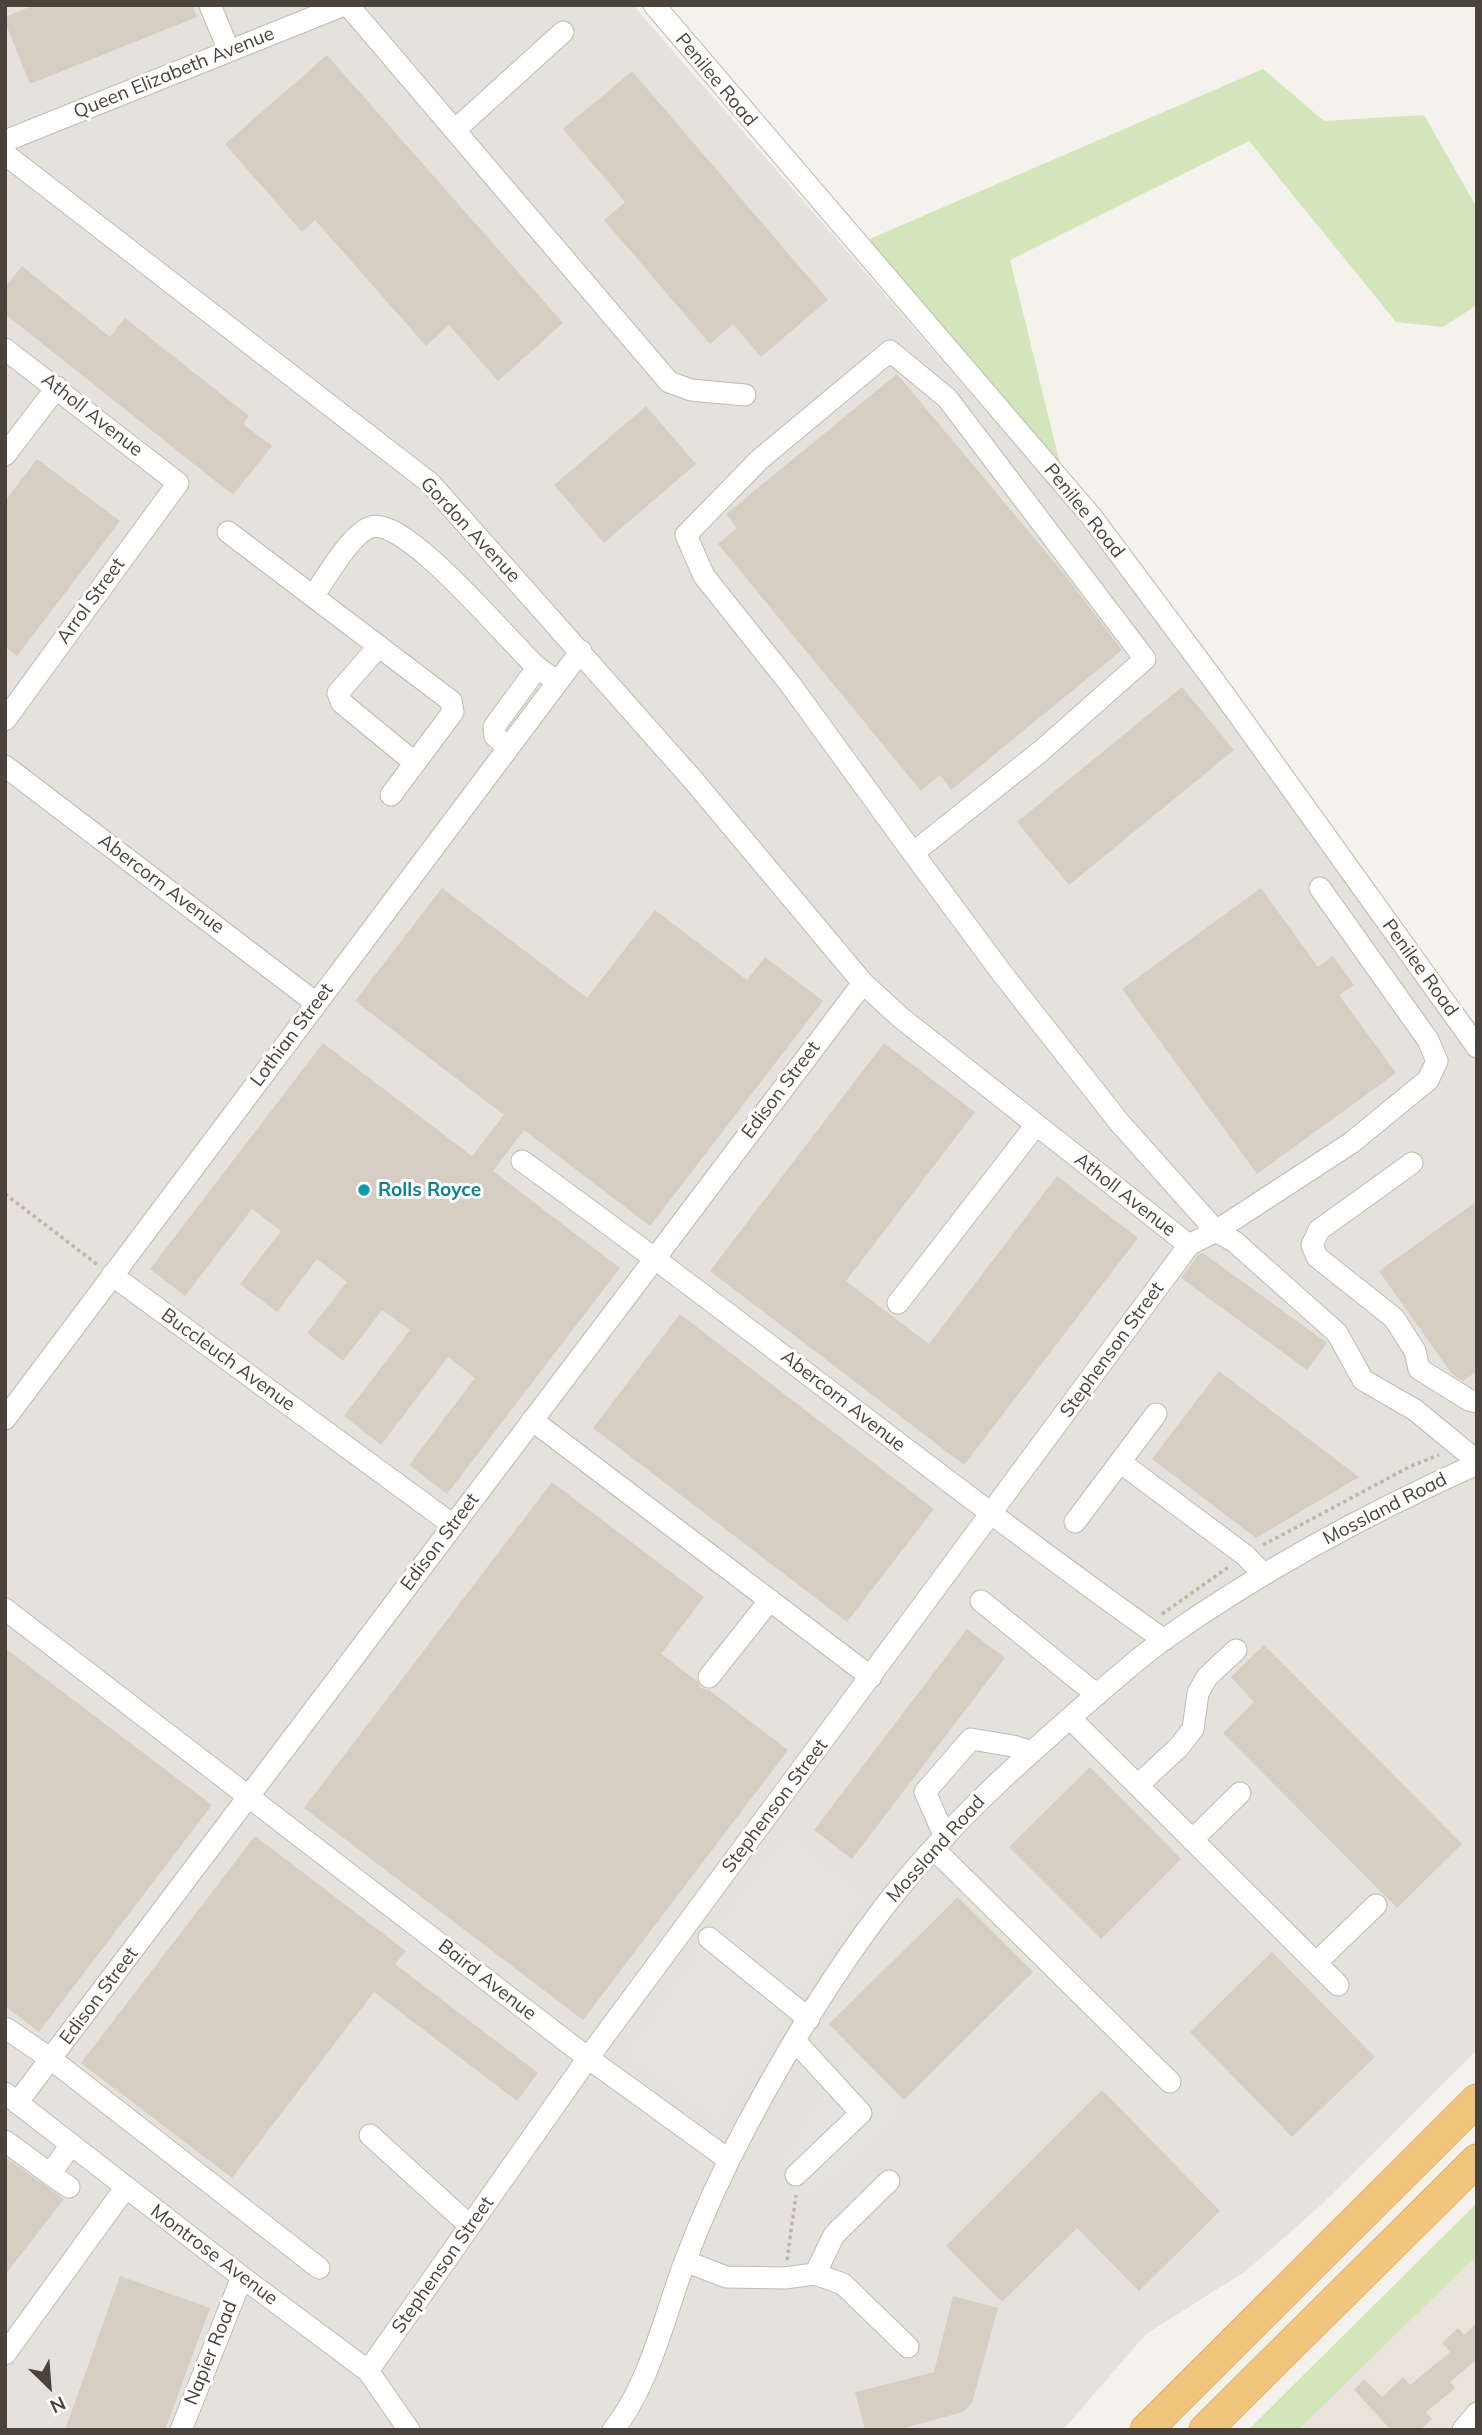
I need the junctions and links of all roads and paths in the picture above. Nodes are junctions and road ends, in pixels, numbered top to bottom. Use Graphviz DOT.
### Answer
graph roads {
  1 [pos="210,5"];
  2 [pos="346,5"];
  3 [pos="654,5"];
  4 [pos="563,32"];
  5 [pos="229,51"];
  6 [pos="455,130"];
  7 [pos="5,141"];
  8 [pos="5,154"];
  9 [pos="5,349"];
  10 [pos="57,387"];
  11 [pos="745,395"];
  12 [pos="5,455"];
  13 [pos="178,483"];
  14 [pos="228,532"];
  15 [pos="313,596"];
  16 [pos="379,646"];
  17 [pos="581,651"];
  18 [pos="537,668"];
  19 [pos="558,682"];
  20 [pos="5,720"];
  21 [pos="508,748"];
  22 [pos="415,763"];
  23 [pos="5,766"];
  24 [pos="391,795"];
  25 [pos="913,853"];
  26 [pos="1320,888"];
  27 [pos="863,983"];
  28 [pos="316,1003"];
  29 [pos="1477,1047"];
  30 [pos="1036,1125"];
  31 [pos="522,1161"];
  32 [pos="1412,1163"];
  33 [pos="5,1194"];
  34 [pos="1216,1231"];
  35 [pos="1189,1245"];
  36 [pos="655,1256"];
  37 [pos="112,1275"];
  38 [pos="898,1303"];
  39 [pos="1419,1369"];
  40 [pos="1399,1400"];
  41 [pos="1477,1402"];
  42 [pos="1156,1414"];
  43 [pos="5,1419"];
  44 [pos="532,1420"];
  45 [pos="1120,1462"];
  46 [pos="1477,1462"];
  47 [pos="991,1515"];
  48 [pos="1075,1522"];
  49 [pos="453,1525"];
  50 [pos="1263,1574"];
  51 [pos="770,1600"];
  52 [pos="981,1601"];
  53 [pos="5,1609"];
  54 [pos="1164,1640"];
  55 [pos="1236,1650"];
  56 [pos="709,1676"];
  57 [pos="871,1677"];
  58 [pos="1097,1696"];
  59 [pos="1070,1718"];
  60 [pos="1032,1752"];
  61 [pos="1138,1785"];
  62 [pos="1240,1793"];
  63 [pos="249,1797"];
  64 [pos="1192,1840"];
  65 [pos="939,1843"];
  66 [pos="1376,1905"];
  67 [pos="709,1938"];
  68 [pos="1316,1963"];
  69 [pos="1338,1985"];
  70 [pos="809,2019"];
  71 [pos="7,2029"];
  72 [pos="795,2041"];
  73 [pos="588,2058"];
  74 [pos="51,2059"];
  75 [pos="1170,2082"];
  76 [pos="11,2098"];
  77 [pos="1477,2100"];
  78 [pos="370,2135"];
  79 [pos="5,2141"];
  80 [pos="71,2145"];
  81 [pos="729,2160"];
  82 [pos="1477,2160"];
  83 [pos="50,2174"];
  84 [pos="796,2175"];
  85 [pos="889,2181"];
  86 [pos="69,2187"];
  87 [pos="126,2187"];
  88 [pos="470,2226"];
  89 [pos="685,2261"];
  90 [pos="319,2268"];
  91 [pos="815,2274"];
  92 [pos="242,2277"];
  93 [pos="784,2278"];
  94 [pos="908,2347"];
  95 [pos="5,2354"];
  96 [pos="368,2371"];
  97 [pos="1477,2413"];
  98 [pos="181,2430"];
  99 [pos="409,2430"];
  100 [pos="613,2430"];
  101 [pos="1144,2430"];
  102 [pos="1205,2430"];
  103 [pos="1463,2430"];
  1 -- 5 [label="street"];
  2 -- 5 [label="street, Queen Elizabeth Avenue"];
  2 -- 6 [label="street"];
  3 -- 29 [label="street, Penilee Road"];
  4 -- 6 [label="street"];
  5 -- 7 [label="street, Queen Elizabeth Avenue"];
  6 -- 11 [label="street"];
  8 -- 17 [label="street, Gordon Avenue"];
  9 -- 10 [label="street, Atholl Avenue"];
  10 -- 12 [label="street"];
  10 -- 13 [label="street, Atholl Avenue"];
  13 -- 20 [label="street, Arrol Street"];
  14 -- 15 [label="street"];
  15 -- 16 [label="street"];
  15 -- 18 [label="street"];
  16 -- 22 [label="street"];
  16 -- 22 [label="street"];
  17 -- 19 [label="street, Lothian Street"];
  17 -- 27 [label="street, Gordon Avenue"];
  18 -- 19 [label="street"];
  18 -- 21 [label="street"];
  19 -- 21 [label="street, Lothian Street"];
  21 -- 28 [label="street, Lothian Street"];
  22 -- 24 [label="street"];
  23 -- 28 [label="street, Abercorn Avenue"];
  25 -- 25 [label="street"];
  25 -- 34 [label="street"];
  26 -- 34 [label="street, Atholl Avenue"];
  27 -- 30 [label="street, Atholl Avenue"];
  27 -- 36 [label="street, Edison Street"];
  28 -- 37 [label="street, Lothian Street"];
  30 -- 35 [label="street, Atholl Avenue"];
  30 -- 38 [label="street"];
  31 -- 36 [label="street, Abercorn Avenue"];
  32 -- 39 [label="street"];
  33 -- 37 [label="path"];
  34 -- 35 [label="street, Atholl Avenue"];
  34 -- 40 [label="street"];
  35 -- 47 [label="street, Stephenson Street"];
  36 -- 44 [label="street, Edison Street"];
  36 -- 47 [label="street, Abercorn Avenue"];
  37 -- 43 [label="street, Lothian Street"];
  37 -- 49 [label="street, Buccleuch Avenue"];
  39 -- 40 [label="street"];
  39 -- 41 [label="street"];
  40 -- 46 [label="street"];
  42 -- 45 [label="street"];
  44 -- 49 [label="street, Edison Street"];
  44 -- 51 [label="street"];
  45 -- 48 [label="street"];
  45 -- 50 [label="street"];
  46 -- 50 [label="street, Mossland Road"];
  47 -- 54 [label="street, Abercorn Avenue"];
  47 -- 57 [label="street, Stephenson Street"];
  49 -- 63 [label="street, Edison Street"];
  50 -- 54 [label="street, Mossland Road"];
  51 -- 56 [label="street"];
  51 -- 57 [label="street"];
  52 -- 58 [label="street"];
  53 -- 63 [label="street, Baird Avenue"];
  54 -- 58 [label="street, Mossland Road"];
  55 -- 61 [label="street"];
  57 -- 73 [label="street, Stephenson Street"];
  58 -- 59 [label="street, Mossland Road"];
  59 -- 60 [label="street, Mossland Road"];
  59 -- 61 [label="street"];
  60 -- 65 [label="street, Mossland Road"];
  60 -- 65 [label="street"];
  61 -- 64 [label="street"];
  62 -- 64 [label="street"];
  63 -- 73 [label="street, Baird Avenue"];
  63 -- 74 [label="street, Edison Street"];
  64 -- 68 [label="street"];
  65 -- 70 [label="street, Mossland Road"];
  65 -- 75 [label="street"];
  66 -- 68 [label="street"];
  67 -- 70 [label="street"];
  68 -- 69 [label="street"];
  70 -- 72 [label="street, Mossland Road"];
  71 -- 74 [label="street"];
  72 -- 81 [label="street, Mossland Road"];
  72 -- 84 [label="street"];
  73 -- 81 [label="street, Baird Avenue"];
  73 -- 88 [label="street, Stephenson Street"];
  74 -- 76 [label="street, Edison Street"];
  74 -- 90 [label="street"];
  76 -- 80 [label="street, Montrose Avenue"];
  77 -- 101 [label="highway"];
  78 -- 88 [label="street"];
  79 -- 83 [label="street"];
  80 -- 83 [label="street"];
  80 -- 87 [label="street, Montrose Avenue"];
  81 -- 89 [label="street, Mossland Road"];
  82 -- 102 [label="highway"];
  83 -- 86 [label="street"];
  84 -- 93 [label="path"];
  85 -- 91 [label="street"];
  87 -- 92 [label="street, Montrose Avenue"];
  87 -- 95 [label="street"];
  88 -- 96 [label="street, Stephenson Street"];
  89 -- 93 [label="street"];
  89 -- 100 [label="street, Mossland Road"];
  91 -- 93 [label="street"];
  91 -- 94 [label="street"];
  92 -- 96 [label="street, Montrose Avenue"];
  92 -- 98 [label="street, Napier Road"];
  96 -- 99 [label="street, Montrose Avenue"];
  97 -- 103 [label="street"];
}
